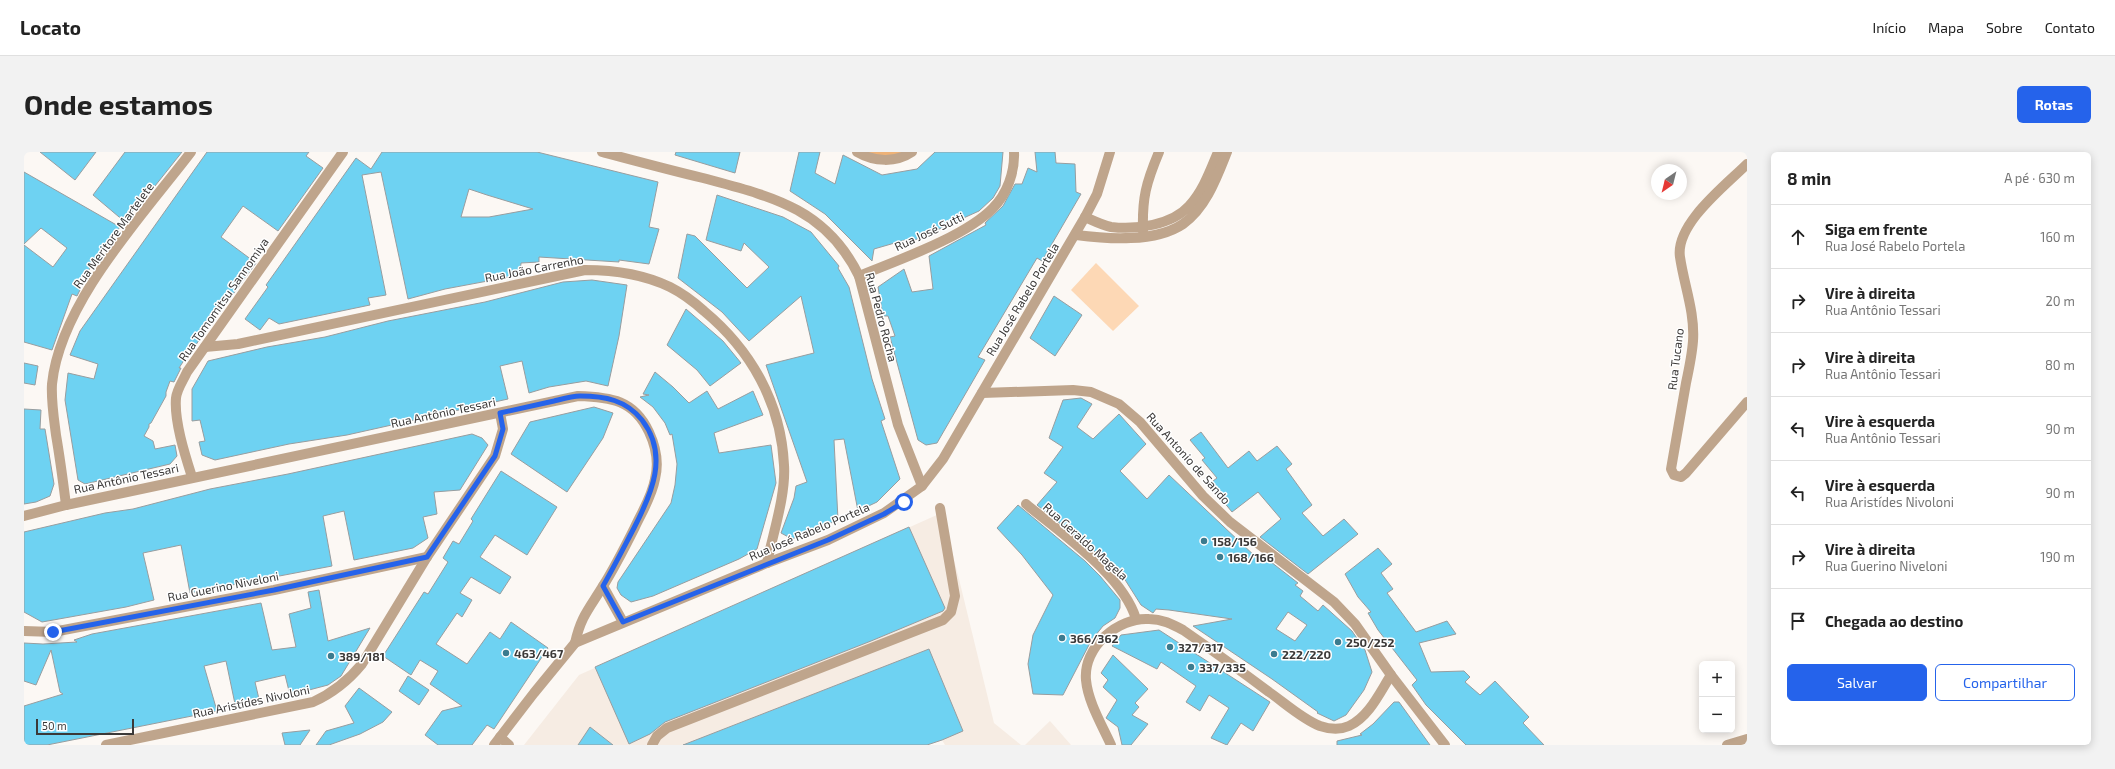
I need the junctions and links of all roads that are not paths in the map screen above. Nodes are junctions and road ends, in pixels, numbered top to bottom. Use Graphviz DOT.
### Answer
graph roads {
  1 [pos="191,152"];
  2 [pos="343,152"];
  3 [pos="602,152"];
  4 [pos="857,152"];
  5 [pos="912,152"];
  6 [pos="1014,152"];
  7 [pos="1110,152"];
  8 [pos="1159,152"];
  9 [pos="1218,152"];
  10 [pos="1227,152"];
  11 [pos="1747,164"];
  12 [pos="1085,217"];
  13 [pos="1143,226"];
  14 [pos="1076,234"];
  15 [pos="1143,237"];
  16 [pos="860,276"];
  17 [pos="205,347"];
  18 [pos="982,393"];
  19 [pos="1747,402"];
  20 [pos="500,413"];
  21 [pos="192,477"];
  22 [pos="922,486"];
  23 [pos="1026,504"];
  24 [pos="66,505"];
  25 [pos="940,508"];
  26 [pos="24,516"];
  27 [pos="427,557"];
  28 [pos="767,563"];
  29 [pos="603,586"];
  30 [pos="1136,619"];
  31 [pos="623,622"];
  32 [pos="24,631"];
  33 [pos="576,643"];
  34 [pos="1391,675"];
  35 [pos="1747,739"];
  36 [pos="497,741"];
  37 [pos="106,745"];
  38 [pos="509,745"];
  39 [pos="652,745"];
  40 [pos="1111,745"];
  41 [pos="1446,745"];
  42 [pos="1727,745"];
  1 -- 24 [label="street, Rua Meritore Martelete"];
  2 -- 17 [label="street, Rua Tomomitsu Sannomiya"];
  3 -- 16 [label="street, Rua Pedro Rocha"];
  4 -- 5 [label="street"];
  6 -- 16 [label="street, Rua José Sutti"];
  7 -- 12 [label="street, Rua José Rabelo Portela"];
  8 -- 13 [label="street"];
  9 -- 13 [label="street"];
  10 -- 15 [label="street"];
  11 -- 19 [label="street, Rua Tucano"];
  12 -- 13 [label="street"];
  12 -- 14 [label="street, Rua José Rabelo Portela"];
  13 -- 15 [label="street"];
  14 -- 15 [label="street"];
  14 -- 18 [label="street, Rua José Rabelo Portela"];
  16 -- 22 [label="street, Rua Pedro Rocha"];
  17 -- 21 [label="street, Rua Tomomitsu Sannomiya"];
  17 -- 28 [label="street, Rua João Carrenho"];
  18 -- 22 [label="street, Rua José Rabelo Portela"];
  18 -- 34 [label="street, Rua Antonio de Sando"];
  20 -- 21 [label="street, Rua Antônio Tessari"];
  20 -- 27 [label="street, Rua Aristídes Nivoloni"];
  20 -- 29 [label="street, Rua Antônio Tessari"];
  21 -- 24 [label="street, Rua Antônio Tessari"];
  22 -- 28 [label="street, Rua José Rabelo Portela"];
  23 -- 30 [label="street, Rua Geraldo Magela"];
  24 -- 26 [label="street, Rua Antônio Tessari"];
  25 -- 39 [label="street"];
  27 -- 32 [label="street, Rua Guerino Niveloni"];
  27 -- 37 [label="street, Rua Aristídes Nivoloni"];
  28 -- 31 [label="street, Rua José Rabelo Portela"];
  29 -- 31 [label="street"];
  29 -- 33 [label="street, Rua Antônio Tessari"];
  30 -- 34 [label="street"];
  30 -- 40 [label="street"];
  31 -- 33 [label="street, Rua José Rabelo Portela"];
  33 -- 36 [label="street, Rua José Rabelo Portela"];
  34 -- 41 [label="street, Rua Antonio de Sando"];
  35 -- 42 [label="street"];
  36 -- 38 [label="street"];
}
